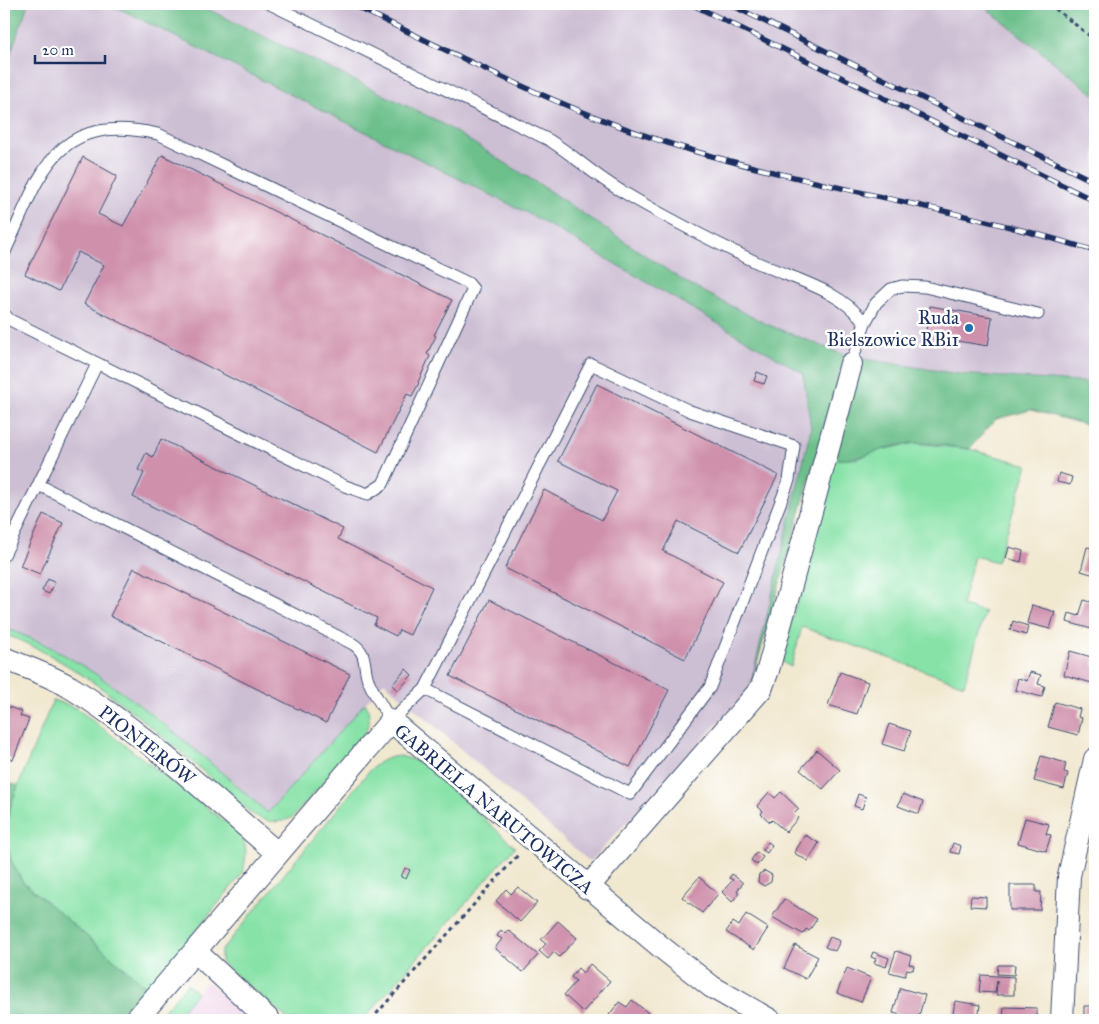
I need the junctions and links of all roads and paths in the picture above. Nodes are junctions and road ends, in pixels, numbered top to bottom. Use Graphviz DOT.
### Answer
graph roads {
  1 [pos="270,4"];
  2 [pos="1048,4"];
  3 [pos="1095,40"];
  4 [pos="4,254"];
  5 [pos="4,314"];
  6 [pos="1038,314"];
  7 [pos="865,323"];
  8 [pos="97,364"];
  9 [pos="851,364"];
  10 [pos="39,485"];
  11 [pos="4,555"];
  12 [pos="4,658"];
  13 [pos="425,689"];
  14 [pos="391,721"];
  15 [pos="1095,759"];
  16 [pos="531,840"];
  17 [pos="277,853"];
  18 [pos="588,888"];
  19 [pos="195,952"];
  20 [pos="136,1020"];
  21 [pos="270,1020"];
  22 [pos="371,1020"];
  23 [pos="770,1020"];
  24 [pos="1062,1020"];
  1 -- 7 [label="lane"];
  2 -- 3 [label="path"];
  4 -- 8 [label="lane"];
  5 -- 8 [label="lane"];
  6 -- 7 [label="lane"];
  7 -- 9 [label="lane"];
  8 -- 10 [label="lane"];
  9 -- 18 [label="street"];
  10 -- 11 [label="lane"];
  10 -- 14 [label="lane"];
  12 -- 17 [label="street, PIONIERÓW"];
  13 -- 13 [label="lane"];
  13 -- 14 [label="lane"];
  14 -- 16 [label="street, GABRIELA NARUTOWICZA"];
  14 -- 17 [label="street, GABRIELA NARUTOWICZA"];
  15 -- 24 [label="street"];
  16 -- 18 [label="street, GABRIELA NARUTOWICZA"];
  16 -- 22 [label="path"];
  17 -- 19 [label="street, GABRIELA NARUTOWICZA"];
  18 -- 23 [label="street, GABRIELA NARUTOWICZA"];
  19 -- 20 [label="street, GABRIELA NARUTOWICZA"];
  19 -- 21 [label="street"];
}
